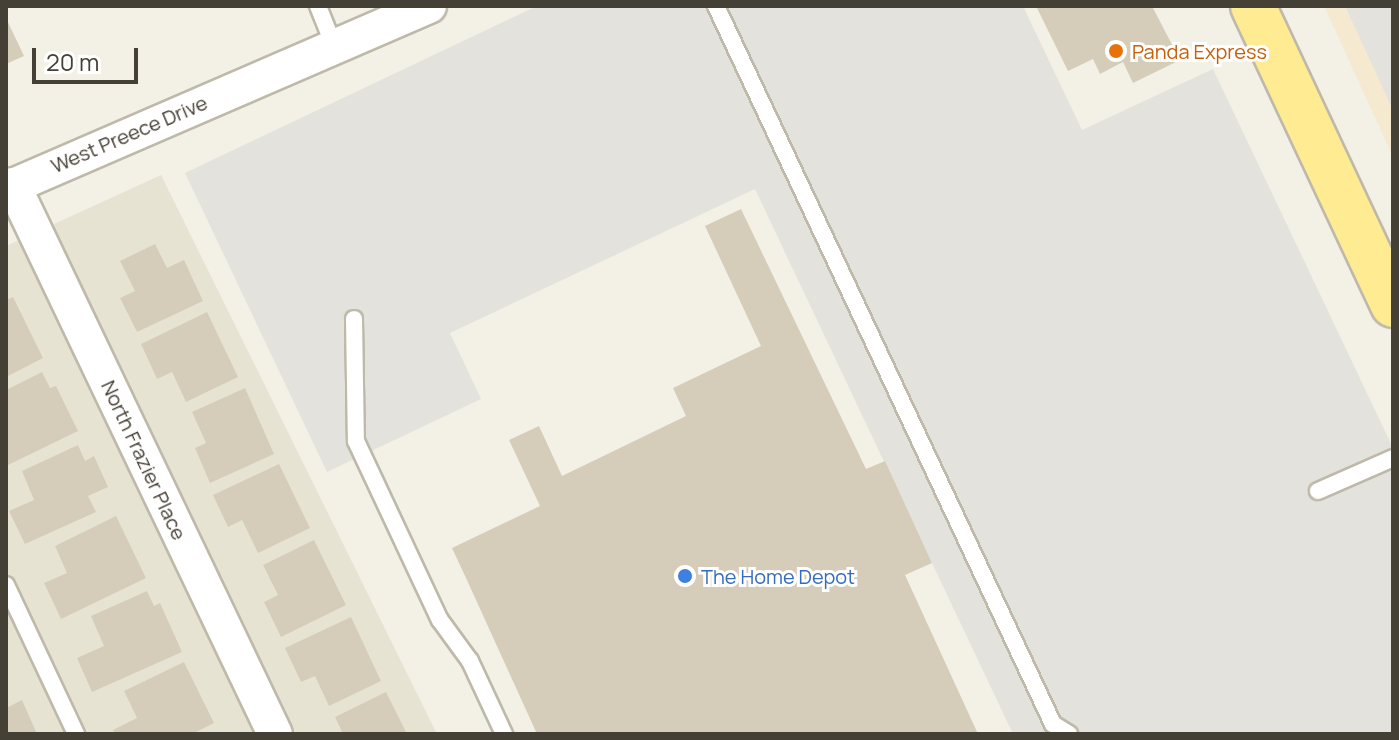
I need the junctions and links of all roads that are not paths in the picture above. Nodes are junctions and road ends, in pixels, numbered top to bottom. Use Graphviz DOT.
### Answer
graph roads {
  1 [pos="318,6"];
  2 [pos="429,6"];
  3 [pos="716,6"];
  4 [pos="1253,6"];
  5 [pos="334,46"];
  6 [pos="10,187"];
  7 [pos="1393,305"];
  8 [pos="354,319"];
  9 [pos="1393,458"];
  10 [pos="1318,491"];
  11 [pos="6,585"];
  12 [pos="76,734"];
  13 [pos="275,734"];
  14 [pos="504,734"];
  15 [pos="1069,734"];
  1 -- 5 [label="lane"];
  2 -- 5 [label="street, West Preece Drive"];
  3 -- 15 [label="lane"];
  4 -- 7 [label="main road"];
  5 -- 6 [label="street, West Preece Drive"];
  6 -- 13 [label="street, North Frazier Place"];
  8 -- 14 [label="lane"];
  9 -- 10 [label="lane"];
  11 -- 12 [label="lane"];
}
